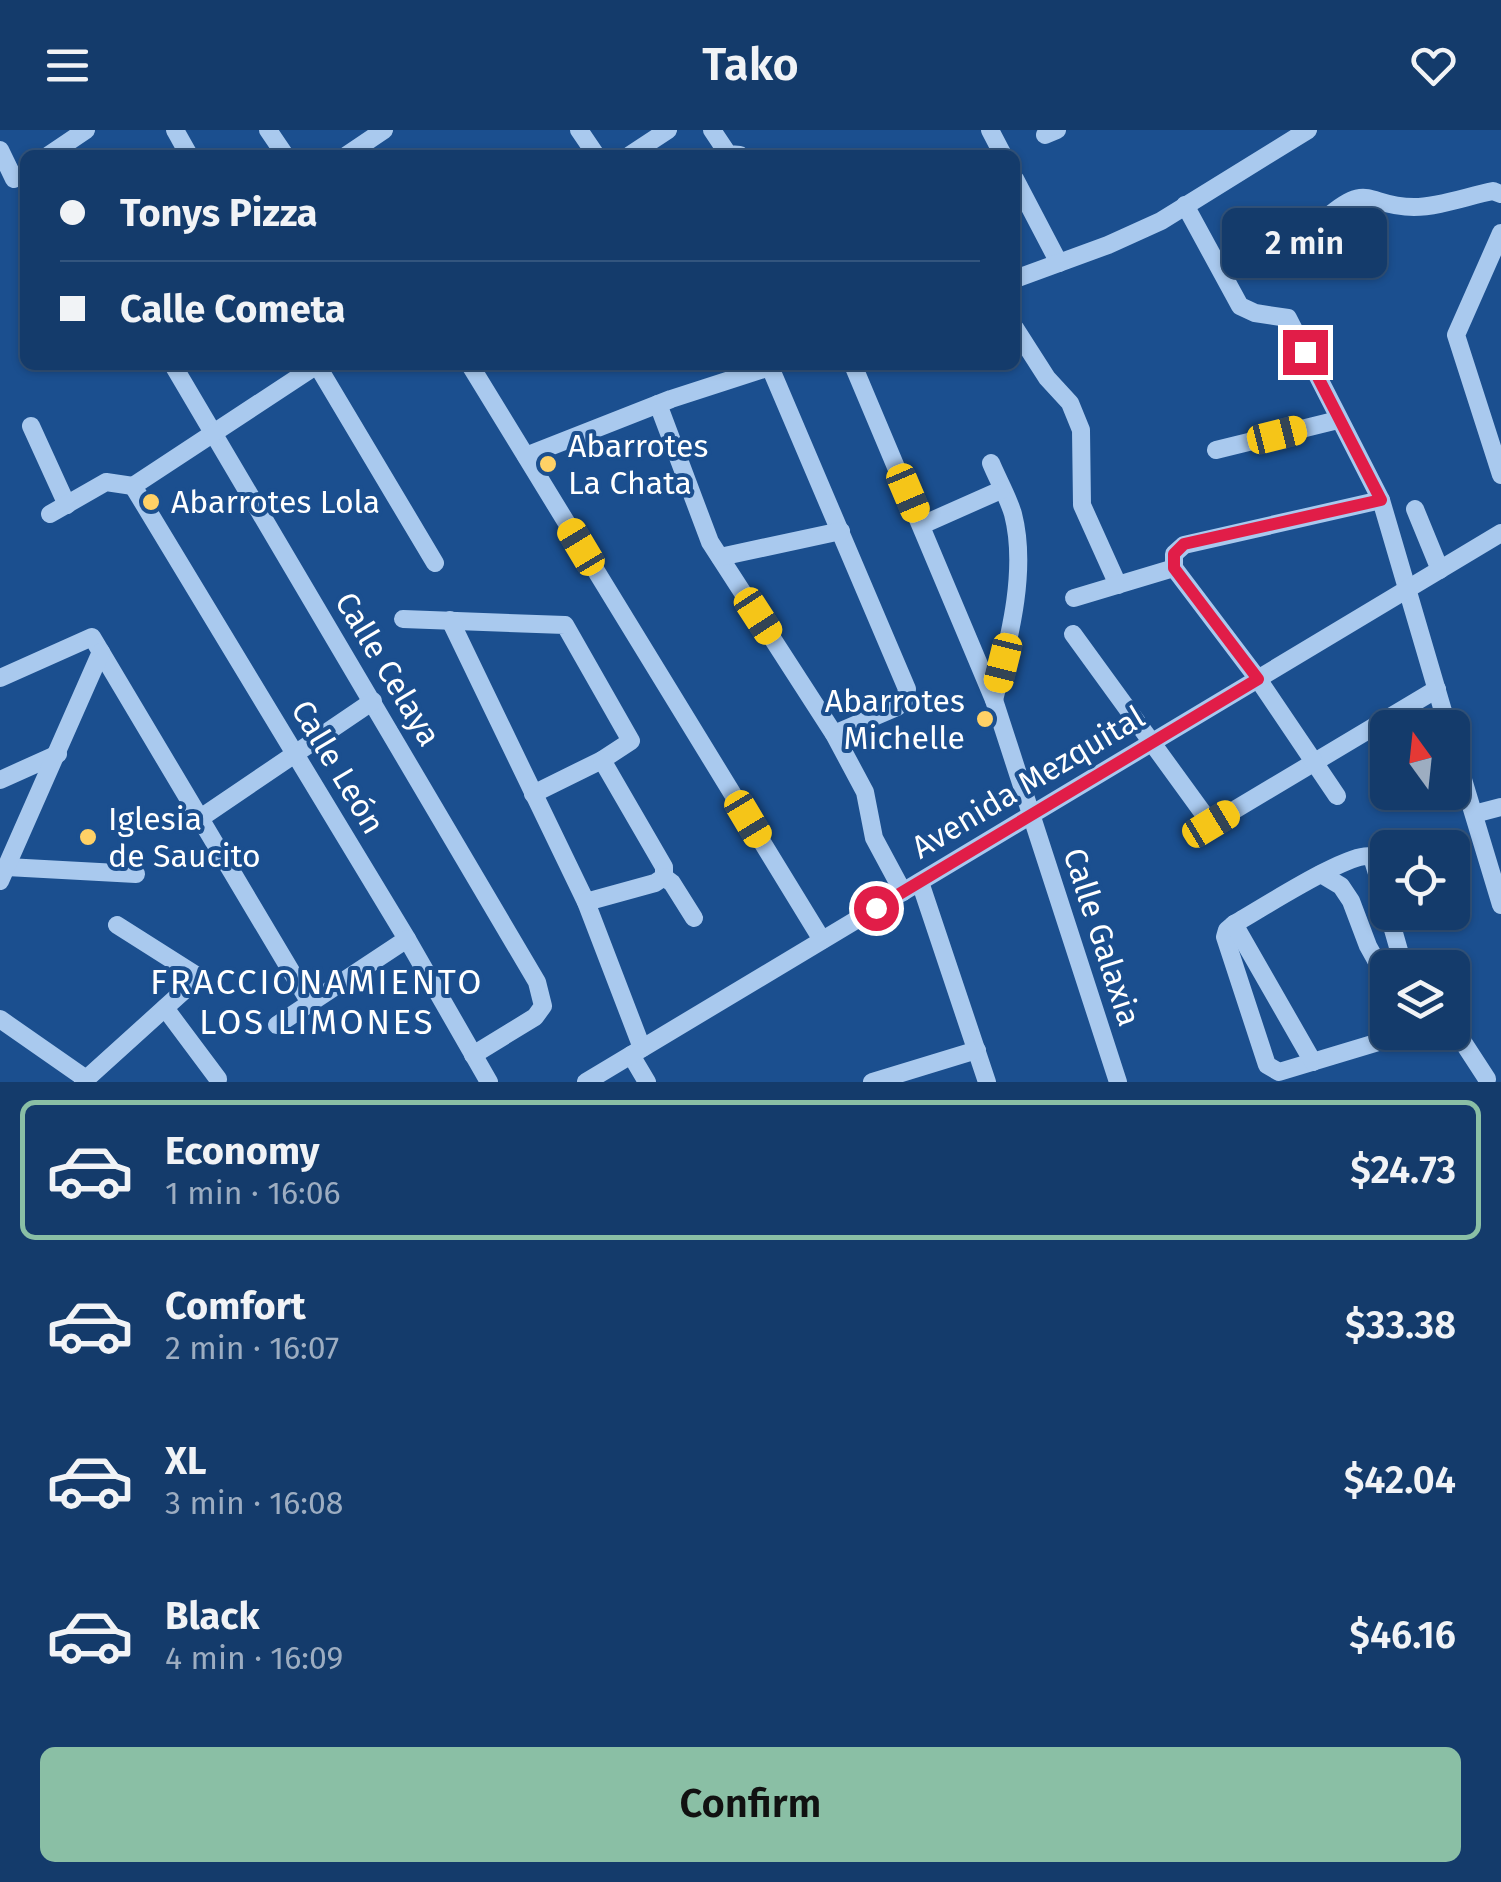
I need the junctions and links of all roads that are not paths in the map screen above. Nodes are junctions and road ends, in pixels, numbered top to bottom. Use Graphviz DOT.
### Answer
graph roads {
  1 [pos="86,130"];
  2 [pos="384,130"];
  3 [pos="668,130"];
  4 [pos="1308,130"];
  5 [pos="0,150"];
  6 [pos="56,150"];
  7 [pos="354,150"];
  8 [pos="638,150"];
  9 [pos="13,179"];
  10 [pos="1020,189"];
  11 [pos="1501,194"];
  12 [pos="1185,205"];
  13 [pos="1326,218"];
  14 [pos="1501,233"];
  15 [pos="1058,263"];
  16 [pos="1020,278"];
  17 [pos="1020,336"];
  18 [pos="176,370"];
  19 [pos="310,370"];
  20 [pos="320,370"];
  21 [pos="473,370"];
  22 [pos="775,370"];
  23 [pos="855,370"];
  24 [pos="739,371"];
  25 [pos="658,404"];
  26 [pos="1338,420"];
  27 [pos="31,426"];
  28 [pos="215,434"];
  29 [pos="1216,450"];
  30 [pos="526,456"];
  31 [pos="991,463"];
  32 [pos="1501,474"];
  33 [pos="134,486"];
  34 [pos="1002,490"];
  35 [pos="1381,500"];
  36 [pos="67,504"];
  37 [pos="1415,509"];
  38 [pos="50,514"];
  39 [pos="922,525"];
  40 [pos="841,531"];
  41 [pos="1501,533"];
  42 [pos="720,557"];
  43 [pos="1174,561"];
  44 [pos="436,563"];
  45 [pos="1440,570"];
  46 [pos="1118,585"];
  47 [pos="1407,590"];
  48 [pos="1074,598"];
  49 [pos="403,619"];
  50 [pos="450,620"];
  51 [pos="1073,634"];
  52 [pos="97,644"];
  53 [pos="0,678"];
  54 [pos="1258,679"];
  55 [pos="1436,690"];
  56 [pos="994,700"];
  57 [pos="373,702"];
  58 [pos="1442,710"];
  59 [pos="834,734"];
  60 [pos="1153,742"];
  61 [pos="58,754"];
  62 [pos="296,754"];
  63 [pos="602,760"];
  64 [pos="1314,762"];
  65 [pos="0,780"];
  66 [pos="534,794"];
  67 [pos="1336,796"];
  68 [pos="1470,801"];
  69 [pos="1501,807"];
  70 [pos="1474,814"];
  71 [pos="1031,816"];
  72 [pos="202,817"];
  73 [pos="1370,857"];
  74 [pos="2,872"];
  75 [pos="136,874"];
  76 [pos="1321,874"];
  77 [pos="664,877"];
  78 [pos="920,882"];
  79 [pos="902,892"];
  80 [pos="586,902"];
  81 [pos="1501,905"];
  82 [pos="694,918"];
  83 [pos="1234,924"];
  84 [pos="117,925"];
  85 [pos="407,938"];
  86 [pos="822,940"];
  87 [pos="1370,950"];
  88 [pos="310,1003"];
  89 [pos="165,1008"];
  90 [pos="0,1019"];
  91 [pos="277,1026"];
  92 [pos="1370,1045"];
  93 [pos="977,1050"];
  94 [pos="1465,1050"];
  95 [pos="636,1052"];
  96 [pos="473,1055"];
  97 [pos="1313,1062"];
  98 [pos="218,1078"];
  99 [pos="1487,1079"];
  100 [pos="84,1080"];
  101 [pos="489,1082"];
  102 [pos="586,1082"];
  103 [pos="647,1082"];
  104 [pos="872,1082"];
  105 [pos="988,1082"];
  106 [pos="1118,1082"];
  1 -- 6 [label="street"];
  2 -- 7 [label="street"];
  3 -- 8 [label="street"];
  4 -- 12 [label="street"];
  5 -- 9 [label="street"];
  10 -- 15 [label="street"];
  11 -- 13 [label="street"];
  12 -- 15 [label="street"];
  12 -- 26 [label="street"];
  14 -- 32 [label="street"];
  15 -- 16 [label="street"];
  17 -- 46 [label="street"];
  18 -- 28 [label="street, Calle Celaya"];
  19 -- 28 [label="street"];
  20 -- 44 [label="street"];
  21 -- 30 [label="street"];
  22 -- 40 [label="street"];
  23 -- 39 [label="street, Calle Galaxia"];
  24 -- 25 [label="street"];
  25 -- 30 [label="street"];
  25 -- 42 [label="street"];
  26 -- 29 [label="street"];
  26 -- 35 [label="street"];
  27 -- 36 [label="street"];
  28 -- 33 [label="street"];
  28 -- 57 [label="street, Calle Celaya"];
  30 -- 86 [label="street"];
  31 -- 34 [label="street"];
  33 -- 36 [label="street"];
  33 -- 62 [label="street, Calle León"];
  34 -- 39 [label="street"];
  34 -- 56 [label="street"];
  35 -- 43 [label="street"];
  35 -- 47 [label="street"];
  36 -- 38 [label="street"];
  37 -- 45 [label="street"];
  39 -- 56 [label="street, Calle Galaxia"];
  40 -- 42 [label="street"];
  40 -- 59 [label="street"];
  41 -- 45 [label="street, Avenida Mezquital"];
  42 -- 59 [label="street"];
  43 -- 46 [label="street"];
  43 -- 54 [label="street"];
  45 -- 47 [label="street, Avenida Mezquital"];
  46 -- 48 [label="street"];
  47 -- 54 [label="street, Avenida Mezquital"];
  47 -- 55 [label="street"];
  49 -- 50 [label="street"];
  50 -- 63 [label="street"];
  50 -- 66 [label="street"];
  51 -- 60 [label="street"];
  52 -- 53 [label="street"];
  52 -- 61 [label="street"];
  52 -- 72 [label="street"];
  54 -- 60 [label="street, Avenida Mezquital"];
  54 -- 64 [label="street"];
  55 -- 58 [label="street"];
  55 -- 64 [label="street"];
  56 -- 71 [label="street, Calle Galaxia"];
  57 -- 62 [label="street"];
  57 -- 96 [label="street, Calle Celaya"];
  59 -- 79 [label="street"];
  60 -- 64 [label="street"];
  60 -- 71 [label="street, Avenida Mezquital"];
  61 -- 65 [label="street"];
  61 -- 74 [label="street"];
  62 -- 72 [label="street"];
  62 -- 85 [label="street, Calle León"];
  63 -- 66 [label="street"];
  63 -- 77 [label="street"];
  64 -- 67 [label="street"];
  66 -- 80 [label="street"];
  68 -- 70 [label="street"];
  69 -- 70 [label="street"];
  70 -- 81 [label="street"];
  71 -- 78 [label="street, Avenida Mezquital"];
  71 -- 106 [label="street, Calle Galaxia"];
  72 -- 88 [label="street"];
  73 -- 76 [label="street"];
  74 -- 75 [label="street"];
  76 -- 83 [label="street"];
  76 -- 87 [label="street"];
  77 -- 80 [label="street"];
  77 -- 82 [label="street"];
  78 -- 79 [label="street, Avenida Mezquital"];
  78 -- 93 [label="street"];
  79 -- 86 [label="street, Avenida Mezquital"];
  80 -- 95 [label="street"];
  83 -- 97 [label="street"];
  83 -- 97 [label="street"];
  84 -- 89 [label="street"];
  85 -- 88 [label="street"];
  85 -- 96 [label="street, Calle León"];
  86 -- 95 [label="street, Avenida Mezquital"];
  88 -- 91 [label="street"];
  89 -- 98 [label="street"];
  89 -- 100 [label="street"];
  90 -- 100 [label="street"];
  92 -- 97 [label="street"];
  93 -- 104 [label="street"];
  93 -- 105 [label="street"];
  94 -- 99 [label="street"];
  95 -- 102 [label="street, Avenida Mezquital"];
  95 -- 103 [label="street"];
  96 -- 101 [label="street, Calle León"];
}
